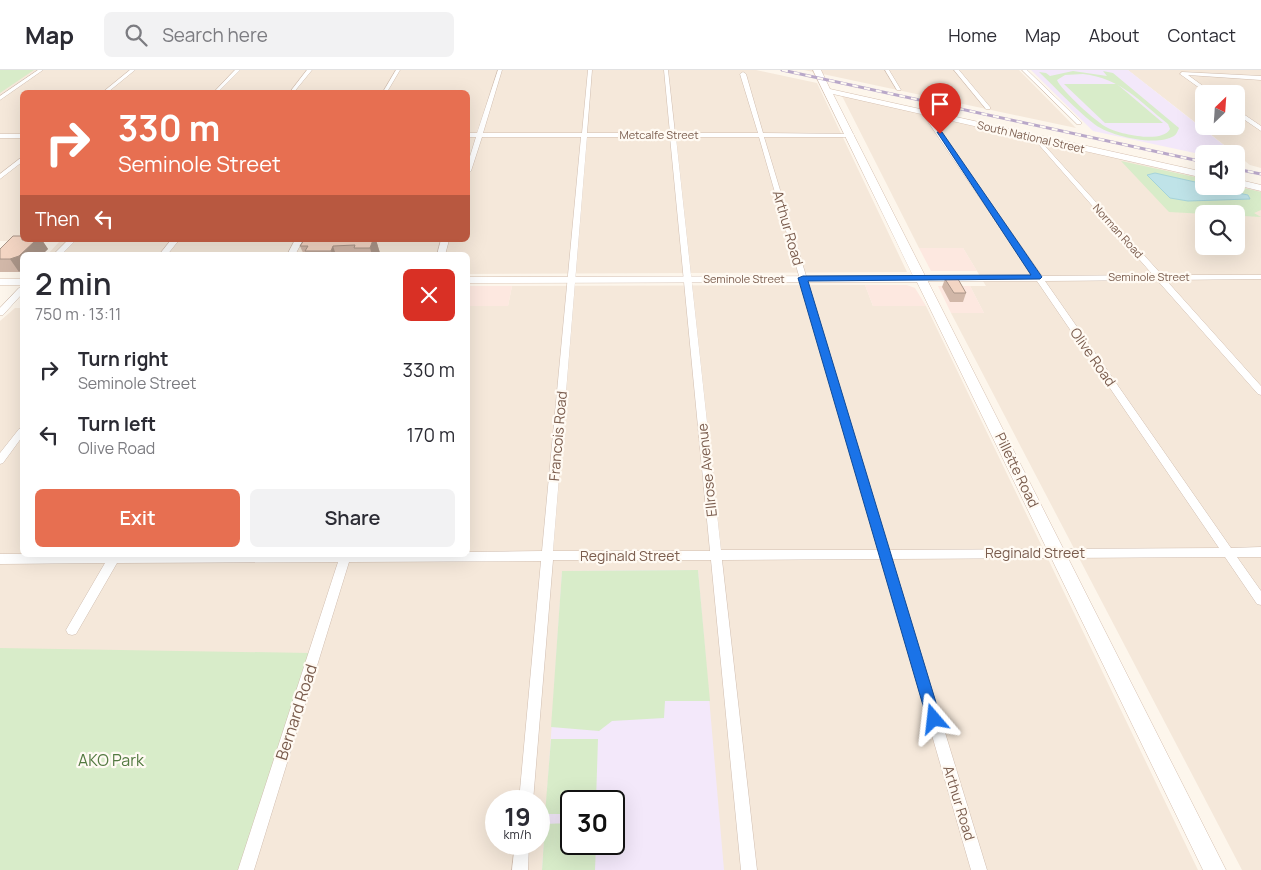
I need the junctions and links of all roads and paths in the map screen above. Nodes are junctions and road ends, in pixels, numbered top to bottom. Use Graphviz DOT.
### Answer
graph roads {
  1 [pos="41,70"];
  2 [pos="133,70"];
  3 [pos="238,70"];
  4 [pos="310,70"];
  5 [pos="398,70"];
  6 [pos="500,70"];
  7 [pos="590,70"];
  8 [pos="666,70"];
  9 [pos="817,70"];
  10 [pos="887,70"];
  11 [pos="956,70"];
  12 [pos="1024,70"];
  13 [pos="1180,71"];
  14 [pos="743,74"];
  15 [pos="1261,78"];
  16 [pos="1199,85"];
  17 [pos="899,89"];
  18 [pos="108,90"];
  19 [pos="218,90"];
  20 [pos="294,90"];
  21 [pos="386,90"];
  22 [pos="829,91"];
  23 [pos="0,98"];
  24 [pos="988,108"];
  25 [pos="925,113"];
  26 [pos="1245,117"];
  27 [pos="1078,123"];
  28 [pos="1261,129"];
  29 [pos="851,134"];
  30 [pos="470,135"];
  31 [pos="479,135"];
  32 [pos="584,135"];
  33 [pos="673,135"];
  34 [pos="761,135"];
  35 [pos="0,136"];
  36 [pos="20,136"];
  37 [pos="1034,137"];
  38 [pos="20,161"];
  39 [pos="470,164"];
  40 [pos="1195,173"];
  41 [pos="0,177"];
  42 [pos="1245,184"];
  43 [pos="1261,188"];
  44 [pos="70,242"];
  45 [pos="173,242"];
  46 [pos="60,252"];
  47 [pos="165,252"];
  48 [pos="1037,277"];
  49 [pos="1159,277"];
  50 [pos="1261,277"];
  51 [pos="803,278"];
  52 [pos="572,279"];
  53 [pos="687,279"];
  54 [pos="922,279"];
  55 [pos="470,280"];
  56 [pos="0,282"];
  57 [pos="20,282"];
  58 [pos="20,292"];
  59 [pos="0,313"];
  60 [pos="1261,392"];
  61 [pos="20,435"];
  62 [pos="0,460"];
  63 [pos="1228,552"];
  64 [pos="1261,552"];
  65 [pos="1058,553"];
  66 [pos="885,554"];
  67 [pos="716,555"];
  68 [pos="470,556"];
  69 [pos="547,556"];
  70 [pos="115,557"];
  71 [pos="345,557"];
  72 [pos="0,559"];
  73 [pos="1261,600"];
  74 [pos="72,630"];
  75 [pos="527,790"];
  76 [pos="521,855"];
  77 [pos="246,870"];
  78 [pos="520,870"];
  79 [pos="750,870"];
  80 [pos="979,870"];
  81 [pos="1216,870"];
  1 -- 23 [label="street"];
  2 -- 18 [label="street"];
  3 -- 19 [label="street"];
  4 -- 20 [label="street"];
  5 -- 21 [label="street"];
  6 -- 31 [label="street"];
  7 -- 32 [label="street, Francois Road"];
  8 -- 33 [label="street, Ellrose Avenue"];
  9 -- 22 [label="street, Pillette Road"];
  10 -- 17 [label="street"];
  11 -- 24 [label="street"];
  12 -- 27 [label="street"];
  13 -- 15 [label="street"];
  13 -- 16 [label="street"];
  14 -- 34 [label="street, Arthur Road"];
  22 -- 25 [label="street, South National Street"];
  22 -- 29 [label="street, Pillette Road"];
  25 -- 37 [label="street, South National Street"];
  25 -- 48 [label="street, Olive Road"];
  26 -- 28 [label="street"];
  29 -- 34 [label="street, Metcalfe Street"];
  29 -- 54 [label="street, Pillette Road"];
  30 -- 31 [label="street, Metcalfe Street"];
  31 -- 32 [label="street, Metcalfe Street"];
  31 -- 39 [label="street"];
  32 -- 33 [label="street, Metcalfe Street"];
  32 -- 52 [label="street, Francois Road"];
  33 -- 34 [label="street, Metcalfe Street"];
  33 -- 53 [label="street, Ellrose Avenue"];
  34 -- 51 [label="street, Arthur Road"];
  35 -- 36 [label="street"];
  37 -- 40 [label="street, South National Street"];
  37 -- 49 [label="street, Norman Road"];
  38 -- 41 [label="street"];
  42 -- 43 [label="street"];
  44 -- 46 [label="street"];
  45 -- 47 [label="street"];
  48 -- 49 [label="street, Seminole Street"];
  48 -- 54 [label="street, Seminole Street"];
  48 -- 63 [label="street, Olive Road"];
  49 -- 50 [label="street, Seminole Street"];
  49 -- 60 [label="street, Norman Road"];
  51 -- 53 [label="street, Seminole Street"];
  51 -- 54 [label="street, Seminole Street"];
  51 -- 66 [label="street, Arthur Road"];
  52 -- 53 [label="street, Seminole Street"];
  52 -- 55 [label="street, Seminole Street"];
  52 -- 69 [label="street, Francois Road"];
  53 -- 67 [label="street, Ellrose Avenue"];
  54 -- 65 [label="street, Pillette Road"];
  56 -- 57 [label="street"];
  58 -- 59 [label="street"];
  61 -- 62 [label="street"];
  63 -- 64 [label="street, Reginald Street"];
  63 -- 65 [label="street, Reginald Street"];
  63 -- 73 [label="street, Olive Road"];
  65 -- 66 [label="street, Reginald Street"];
  65 -- 81 [label="street, Pillette Road"];
  66 -- 67 [label="street, Reginald Street"];
  66 -- 80 [label="street, Arthur Road"];
  67 -- 69 [label="street, Reginald Street"];
  67 -- 79 [label="street, Ellrose Avenue"];
  68 -- 69 [label="street, Reginald Street"];
  69 -- 75 [label="street, Francois Road"];
  70 -- 72 [label="street, Reginald Street"];
  70 -- 74 [label="street"];
  71 -- 77 [label="street, Bernard Road"];
  76 -- 78 [label="street"];
}
